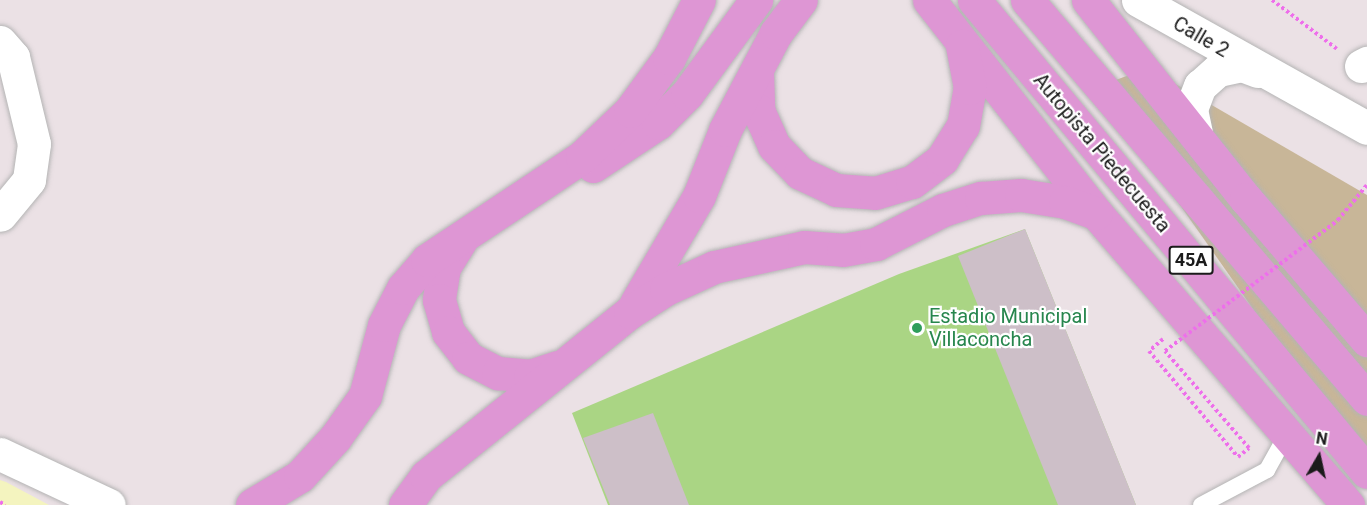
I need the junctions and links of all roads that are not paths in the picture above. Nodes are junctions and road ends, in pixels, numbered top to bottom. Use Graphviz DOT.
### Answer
graph roads {
  1 [pos="699,0"];
  2 [pos="756,0"];
  3 [pos="801,0"];
  4 [pos="974,0"];
  5 [pos="1088,0"];
  6 [pos="1138,0"];
  7 [pos="936,8"];
  8 [pos="1034,9"];
  9 [pos="0,42"];
  10 [pos="757,72"];
  11 [pos="1265,74"];
  12 [pos="1367,128"];
  13 [pos="1196,133"];
  14 [pos="528,194"];
  15 [pos="1096,213"];
  16 [pos="0,215"];
  17 [pos="461,240"];
  18 [pos="630,312"];
  19 [pos="1367,340"];
  20 [pos="562,365"];
  21 [pos="1367,399"];
  22 [pos="1286,436"];
  23 [pos="0,454"];
  24 [pos="1367,472"];
  25 [pos="109,505"];
  26 [pos="252,505"];
  27 [pos="405,505"];
  28 [pos="1201,505"];
  29 [pos="1348,505"];
  1 -- 14 [label="highway"];
  2 -- 14 [label="highway"];
  3 -- 10 [label="highway"];
  4 -- 24 [label="highway, Autopista Piedecuesta / 45A"];
  5 -- 13 [label="highway"];
  6 -- 11 [label="street, Calle 2"];
  7 -- 10 [label="highway"];
  7 -- 15 [label="highway"];
  8 -- 21 [label="highway, 45A"];
  9 -- 16 [label="street"];
  10 -- 18 [label="highway"];
  11 -- 12 [label="street, Calle 2"];
  11 -- 13 [label="street, Calle 2"];
  13 -- 19 [label="highway"];
  14 -- 17 [label="highway"];
  15 -- 18 [label="highway"];
  15 -- 22 [label="highway"];
  17 -- 20 [label="highway"];
  17 -- 26 [label="highway"];
  18 -- 20 [label="highway"];
  20 -- 27 [label="highway"];
  22 -- 28 [label="lane"];
  22 -- 29 [label="highway"];
  23 -- 25 [label="street"];
}
